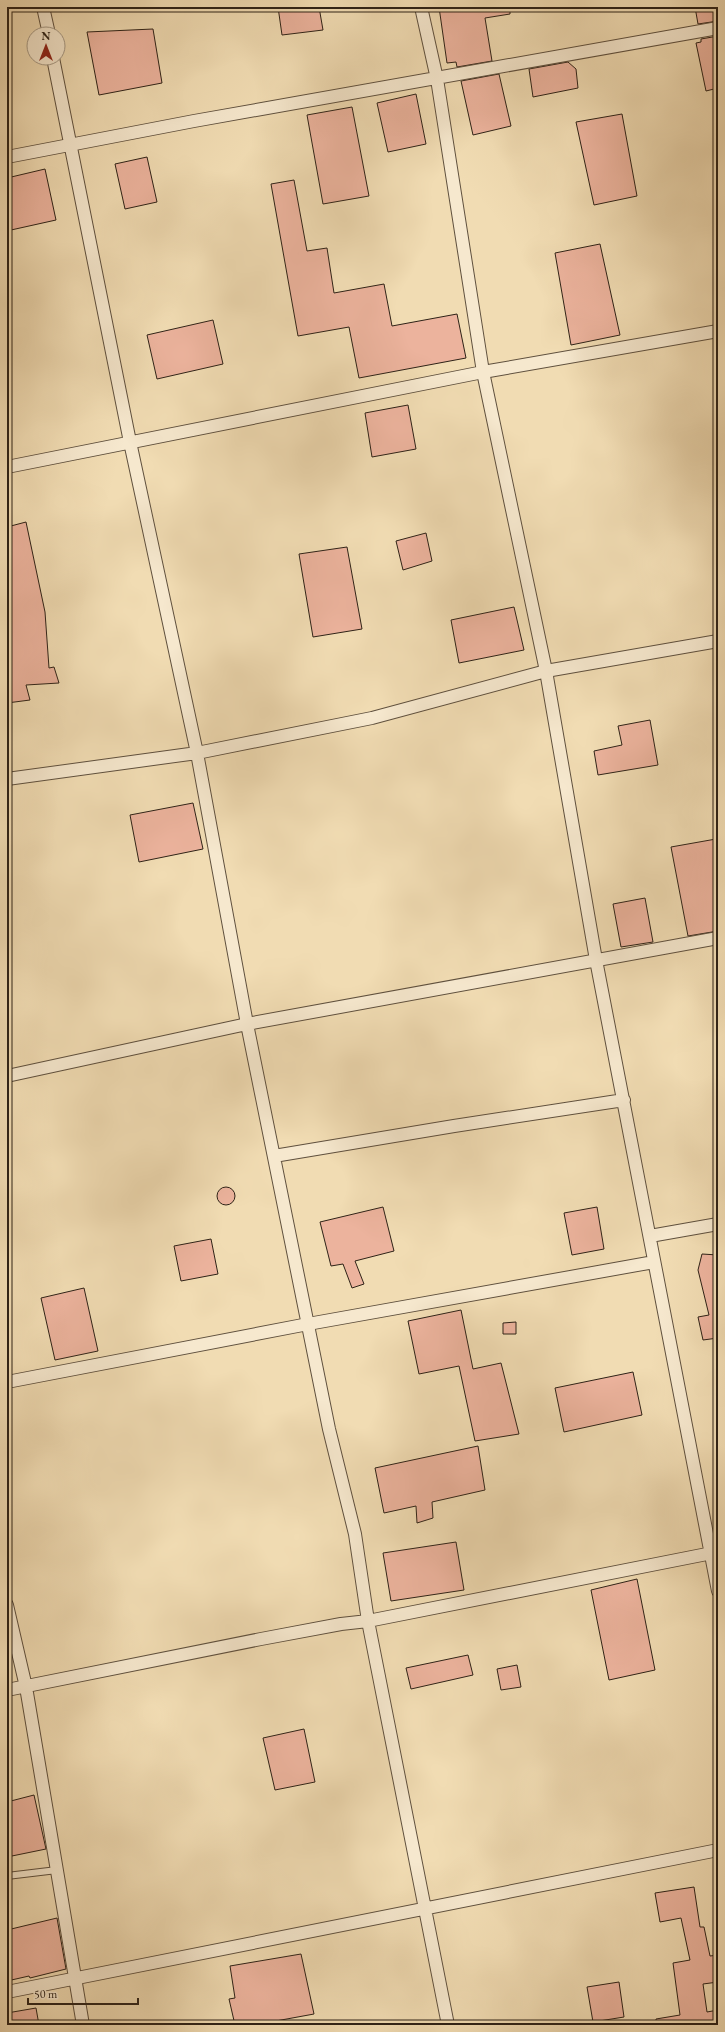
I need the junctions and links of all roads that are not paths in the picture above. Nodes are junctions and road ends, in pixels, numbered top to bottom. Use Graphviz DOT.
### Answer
graph roads {
  1 [pos="43,7"];
  2 [pos="421,7"];
  3 [pos="47,26"];
  4 [pos="718,28"];
  5 [pos="55,66"];
  6 [pos="437,79"];
  7 [pos="71,145"];
  8 [pos="7,157"];
  9 [pos="718,331"];
  10 [pos="483,372"];
  11 [pos="130,442"];
  12 [pos="7,468"];
  13 [pos="718,641"];
  14 [pos="546,671"];
  15 [pos="197,753"];
  16 [pos="7,779"];
  17 [pos="718,938"];
  18 [pos="596,960"];
  19 [pos="247,1024"];
  20 [pos="7,1076"];
  21 [pos="624,1100"];
  22 [pos="274,1156"];
  23 [pos="718,1224"];
  24 [pos="650,1236"];
  25 [pos="654,1262"];
  26 [pos="308,1324"];
  27 [pos="7,1382"];
  28 [pos="714,1552"];
  29 [pos="718,1591"];
  30 [pos="7,1605"];
  31 [pos="368,1622"];
  32 [pos="26,1687"];
  33 [pos="7,1690"];
  34 [pos="718,1850"];
  35 [pos="57,1870"];
  36 [pos="7,1876"];
  37 [pos="425,1908"];
  38 [pos="76,1979"];
  39 [pos="7,1992"];
  40 [pos="83,2025"];
  41 [pos="448,2025"];
  1 -- 3 [label="street"];
  2 -- 6 [label="street"];
  4 -- 6 [label="street"];
  5 -- 7 [label="street"];
  6 -- 7 [label="street"];
  6 -- 10 [label="street"];
  7 -- 8 [label="street"];
  7 -- 11 [label="street"];
  9 -- 10 [label="street"];
  10 -- 11 [label="street"];
  10 -- 14 [label="street"];
  11 -- 12 [label="street"];
  11 -- 15 [label="street"];
  13 -- 14 [label="street"];
  14 -- 15 [label="street"];
  14 -- 18 [label="street"];
  15 -- 16 [label="street"];
  15 -- 19 [label="street"];
  17 -- 18 [label="street"];
  18 -- 19 [label="street"];
  18 -- 21 [label="street"];
  19 -- 20 [label="street"];
  19 -- 22 [label="street"];
  21 -- 22 [label="street"];
  21 -- 24 [label="street"];
  22 -- 26 [label="street"];
  23 -- 24 [label="street"];
  24 -- 25 [label="street"];
  25 -- 26 [label="street"];
  25 -- 28 [label="street"];
  26 -- 27 [label="street"];
  26 -- 31 [label="street"];
  28 -- 29 [label="street"];
  28 -- 31 [label="street"];
  30 -- 32 [label="street"];
  31 -- 32 [label="street"];
  31 -- 37 [label="street"];
  32 -- 33 [label="street"];
  32 -- 35 [label="street"];
  34 -- 37 [label="street"];
  35 -- 36 [label="lane"];
  35 -- 38 [label="street"];
  37 -- 38 [label="street"];
  37 -- 41 [label="street"];
  38 -- 39 [label="street"];
  38 -- 40 [label="street"];
}
